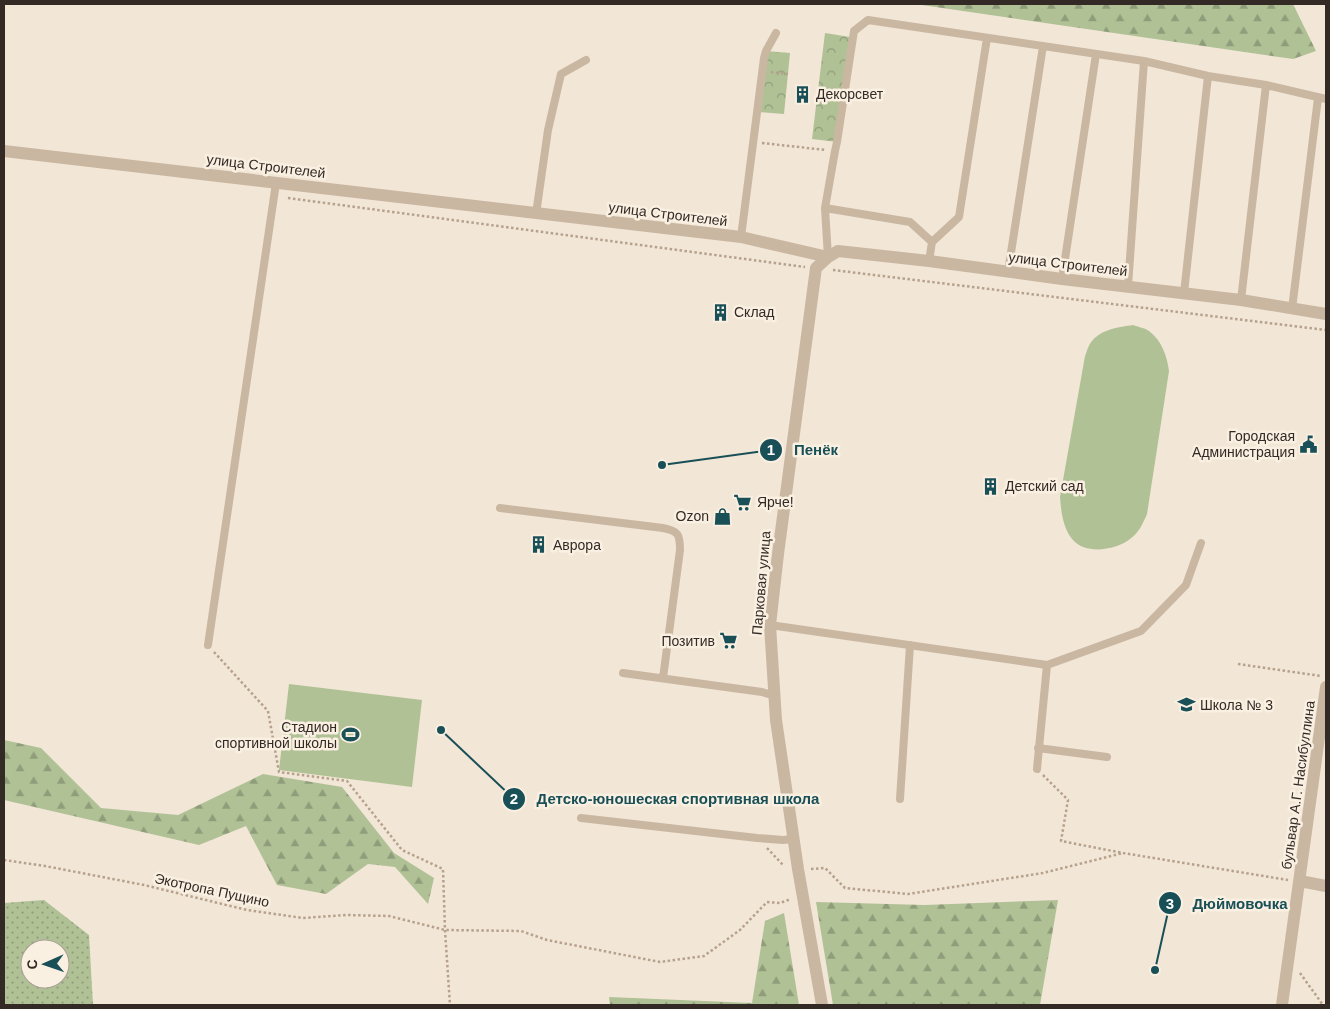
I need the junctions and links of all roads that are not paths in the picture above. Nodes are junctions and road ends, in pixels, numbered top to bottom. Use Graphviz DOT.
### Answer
graph roads {
  1 [pos="776,33"];
  2 [pos="987,38"];
  3 [pos="1043,46"];
  4 [pos="1096,54"];
  5 [pos="586,60"];
  6 [pos="1144,61"];
  7 [pos="1208,76"];
  8 [pos="1266,85"];
  9 [pos="1322,99"];
  10 [pos="4,151"];
  11 [pos="276,182"];
  12 [pos="825,208"];
  13 [pos="536,214"];
  14 [pos="741,237"];
  15 [pos="932,242"];
  16 [pos="828,257"];
  17 [pos="929,261"];
  18 [pos="1008,272"];
  19 [pos="1062,279"];
  20 [pos="1128,286"];
  21 [pos="1184,293"];
  22 [pos="1241,300"];
  23 [pos="1292,309"];
  24 [pos="1326,314"];
  25 [pos="500,508"];
  26 [pos="1201,542"];
  27 [pos="770,625"];
  28 [pos="910,645"];
  29 [pos="208,646"];
  30 [pos="1047,665"];
  31 [pos="623,672"];
  32 [pos="663,678"];
  33 [pos="1326,687"];
  34 [pos="775,696"];
  35 [pos="1038,748"];
  36 [pos="1107,757"];
  37 [pos="1037,769"];
  38 [pos="900,799"];
  39 [pos="580,818"];
  40 [pos="794,839"];
  41 [pos="1300,882"];
  42 [pos="1326,886"];
  43 [pos="822,1005"];
  44 [pos="1282,1005"];
  1 -- 14 [label="lane"];
  2 -- 3 [label="lane"];
  2 -- 12 [label="lane"];
  2 -- 15 [label="lane"];
  3 -- 4 [label="lane"];
  3 -- 18 [label="lane"];
  4 -- 6 [label="lane"];
  4 -- 19 [label="lane"];
  5 -- 13 [label="lane"];
  6 -- 7 [label="lane"];
  6 -- 20 [label="lane"];
  7 -- 8 [label="lane"];
  7 -- 21 [label="lane"];
  8 -- 9 [label="lane"];
  8 -- 22 [label="lane"];
  9 -- 23 [label="lane"];
  10 -- 11 [label="street, улица Строителей"];
  11 -- 13 [label="street, улица Строителей"];
  11 -- 29 [label="lane"];
  12 -- 15 [label="lane"];
  12 -- 16 [label="lane"];
  13 -- 14 [label="street, улица Строителей"];
  14 -- 16 [label="street, улица Строителей"];
  15 -- 17 [label="lane"];
  16 -- 17 [label="street, улица Строителей"];
  16 -- 27 [label="street, Парковая улица"];
  17 -- 18 [label="street, улица Строителей"];
  18 -- 19 [label="street, улица Строителей"];
  19 -- 20 [label="street, улица Строителей"];
  20 -- 21 [label="street, улица Строителей"];
  21 -- 22 [label="street, улица Строителей"];
  22 -- 23 [label="street, улица Строителей"];
  23 -- 24 [label="street, улица Строителей"];
  25 -- 32 [label="lane"];
  26 -- 30 [label="lane"];
  27 -- 28 [label="lane"];
  27 -- 34 [label="street, Парковая улица"];
  28 -- 30 [label="lane"];
  28 -- 38 [label="lane"];
  30 -- 35 [label="lane"];
  31 -- 32 [label="lane"];
  32 -- 34 [label="lane"];
  33 -- 41 [label="street, бульвар А.Г. Насибуллина"];
  34 -- 40 [label="street, Парковая улица"];
  35 -- 36 [label="lane"];
  35 -- 37 [label="lane"];
  39 -- 40 [label="lane"];
  40 -- 43 [label="street, Парковая улица"];
  41 -- 42 [label="street"];
  41 -- 44 [label="street, бульвар А.Г. Насибуллина"];
}
